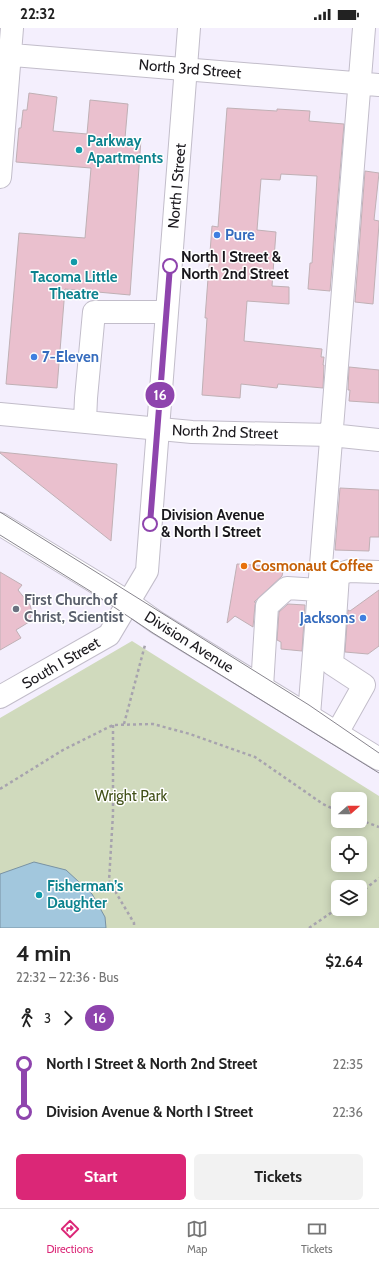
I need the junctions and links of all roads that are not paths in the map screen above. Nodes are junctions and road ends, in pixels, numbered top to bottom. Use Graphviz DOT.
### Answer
graph roads {
  1 [pos="12,28"];
  2 [pos="189,28"];
  3 [pos="364,28"];
  4 [pos="5,55"];
  5 [pos="186,69"];
  6 [pos="369,85"];
  7 [pos="0,177"];
  8 [pos="166,312"];
  9 [pos="0,414"];
  10 [pos="85,421"];
  11 [pos="158,429"];
  12 [pos="331,435"];
  13 [pos="379,440"];
  14 [pos="0,524"];
  15 [pos="379,572"];
  16 [pos="319,590"];
  17 [pos="128,602"];
  18 [pos="262,687"];
  19 [pos="372,691"];
  20 [pos="0,697"];
  21 [pos="309,715"];
  22 [pos="337,733"];
  23 [pos="379,759"];
  1 -- 4 [label="main road"];
  2 -- 5 [label="main road, North I Street"];
  3 -- 6 [label="main road"];
  4 -- 5 [label="main road, North 3rd Street"];
  4 -- 7 [label="main road"];
  5 -- 6 [label="main road, North 3rd Street"];
  5 -- 8 [label="main road, North I Street"];
  6 -- 12 [label="main road"];
  8 -- 10 [label="main road"];
  8 -- 11 [label="main road, North I Street"];
  9 -- 10 [label="main road, North 2nd Street"];
  10 -- 11 [label="main road, North 2nd Street"];
  11 -- 12 [label="main road, North 2nd Street"];
  11 -- 17 [label="main road, North I Street"];
  12 -- 13 [label="main road, North 2nd Street"];
  12 -- 16 [label="main road"];
  14 -- 17 [label="main road, Division Avenue"];
  15 -- 19 [label="main road"];
  16 -- 18 [label="main road"];
  16 -- 21 [label="main road"];
  17 -- 18 [label="main road, Division Avenue"];
  17 -- 20 [label="main road, South I Street"];
  18 -- 21 [label="main road, Division Avenue"];
  19 -- 22 [label="main road"];
  21 -- 22 [label="main road, Division Avenue"];
  22 -- 23 [label="main road, Division Avenue"];
}
